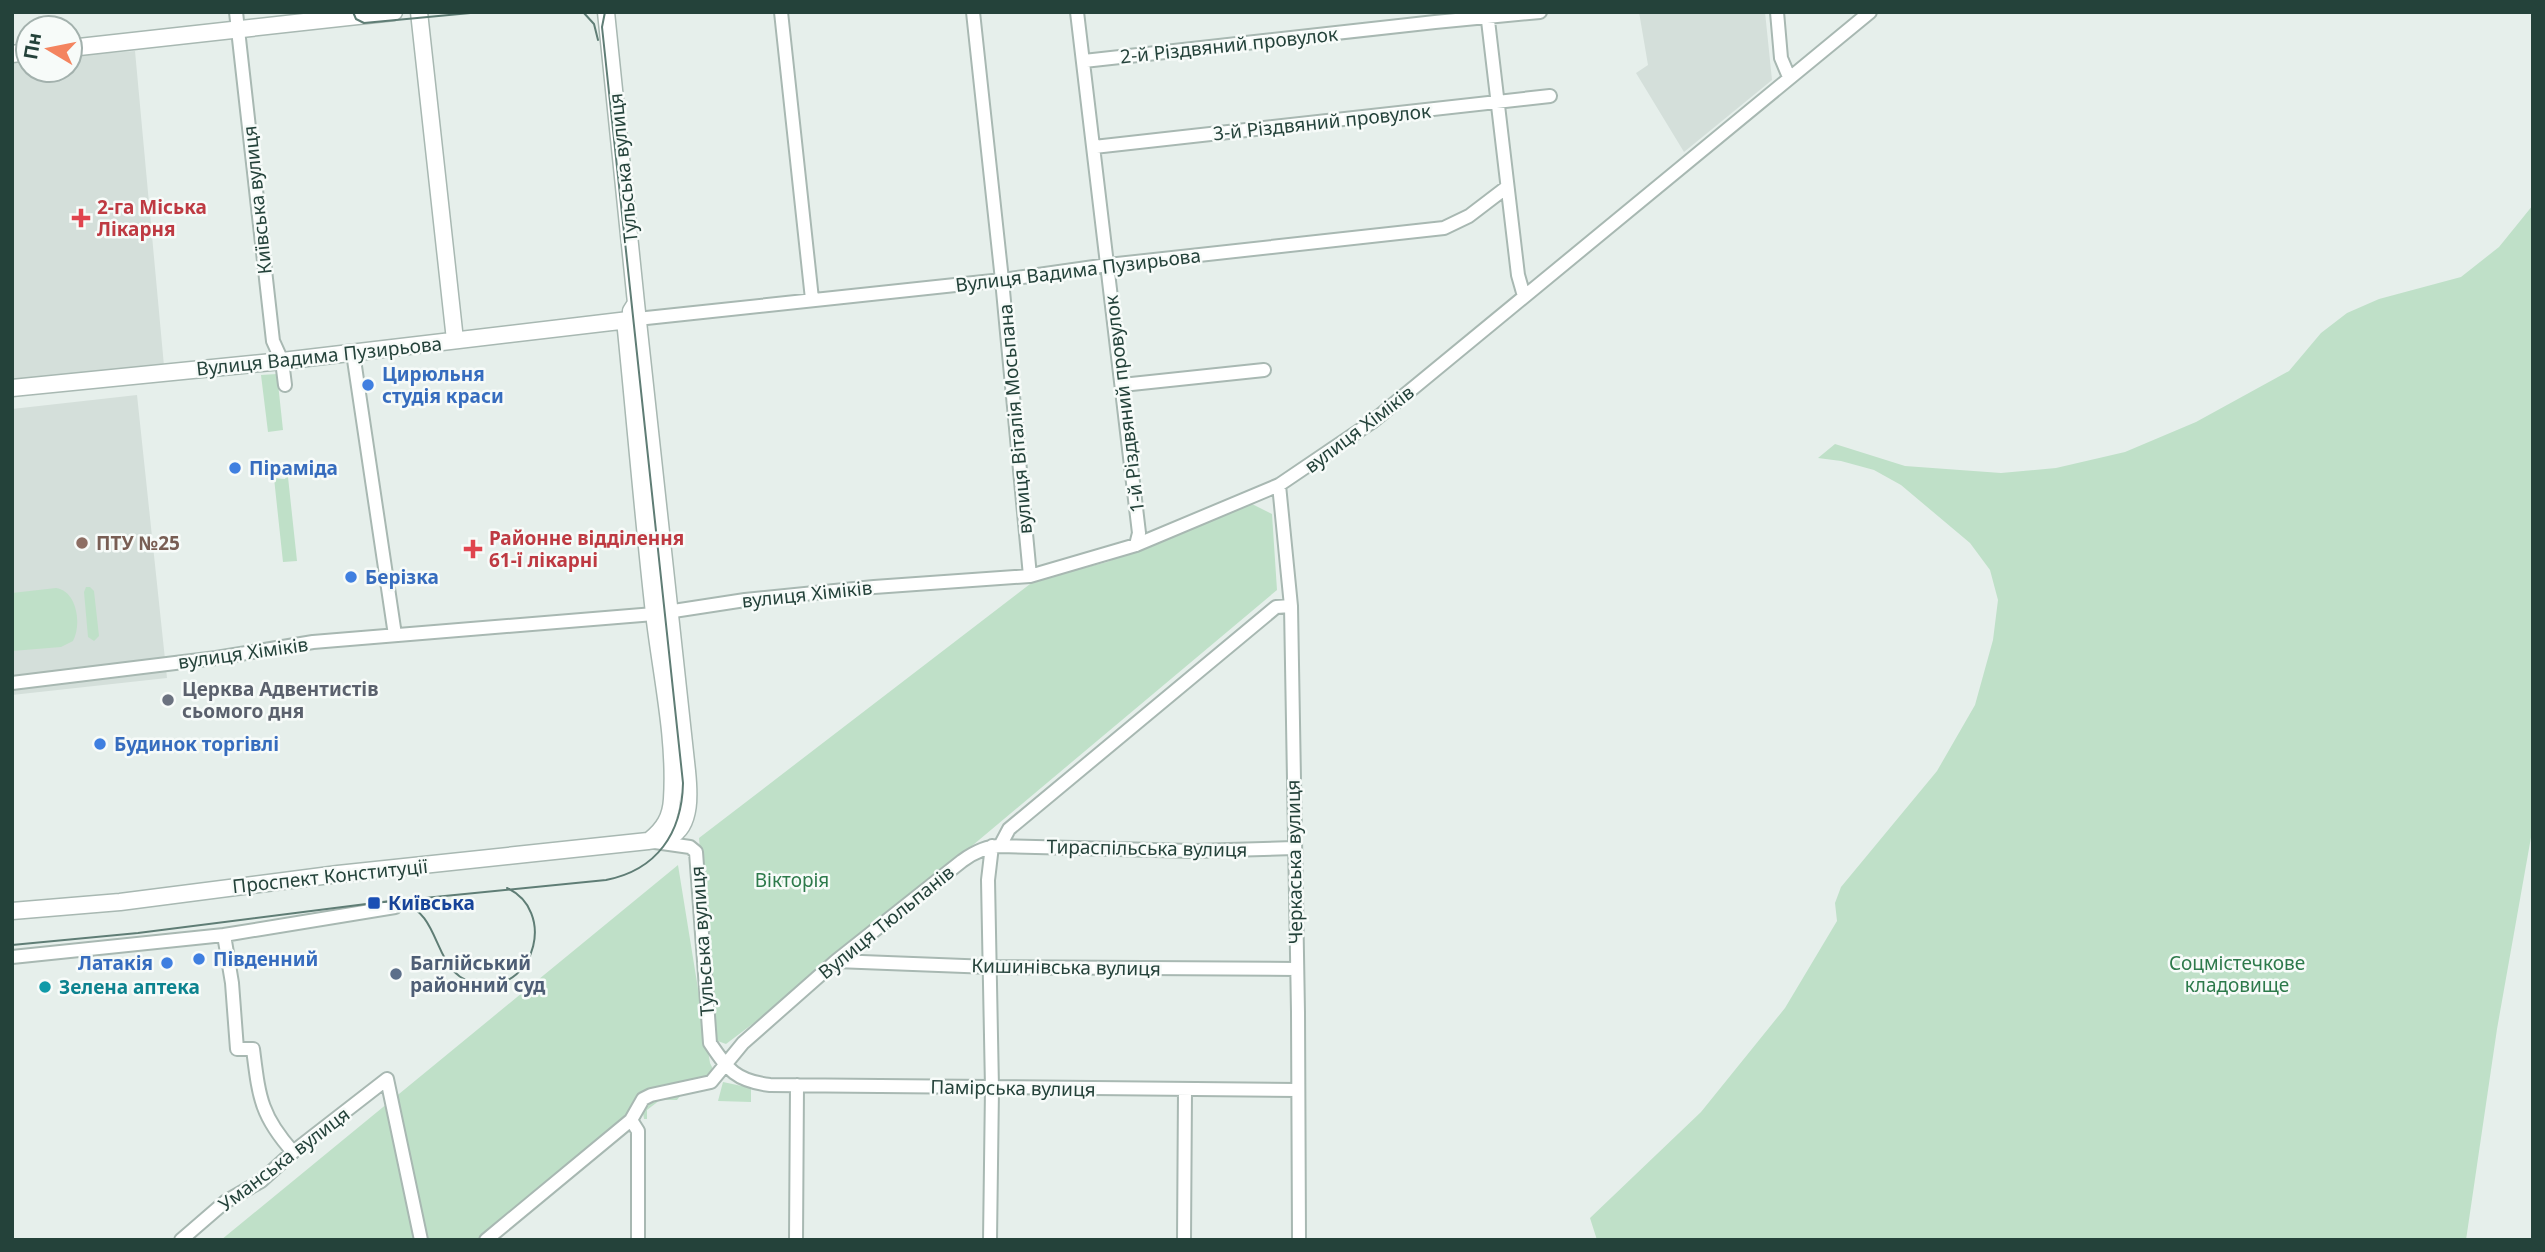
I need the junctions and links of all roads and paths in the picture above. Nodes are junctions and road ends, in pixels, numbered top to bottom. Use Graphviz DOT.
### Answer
graph roads {
  1 [pos="236,12"];
  2 [pos="394,12"];
  3 [pos="419,12"];
  4 [pos="606,12"];
  5 [pos="781,12"];
  6 [pos="973,12"];
  7 [pos="1077,12"];
  8 [pos="1541,12"];
  9 [pos="1777,12"];
  10 [pos="1870,12"];
  11 [pos="358,14"];
  12 [pos="1487,15"];
  13 [pos="238,31"];
  14 [pos="84,47"];
  15 [pos="1084,61"];
  16 [pos="1789,77"];
  17 [pos="1550,96"];
  18 [pos="1497,102"];
  19 [pos="1094,147"];
  20 [pos="1507,187"];
  21 [pos="1108,265"];
  22 [pos="1002,280"];
  23 [pos="1524,296"];
  24 [pos="812,299"];
  25 [pos="633,314"];
  26 [pos="455,340"];
  27 [pos="353,353"];
  28 [pos="282,361"];
  29 [pos="1264,370"];
  30 [pos="285,385"];
  31 [pos="1122,385"];
  32 [pos="12,387"];
  33 [pos="1279,485"];
  34 [pos="1136,545"];
  35 [pos="1030,576"];
  36 [pos="1291,606"];
  37 [pos="662,612"];
  38 [pos="395,635"];
  39 [pos="12,683"];
  40 [pos="648,841"];
  41 [pos="996,846"];
  42 [pos="1294,848"];
  43 [pos="395,907"];
  44 [pos="12,911"];
  45 [pos="224,935"];
  46 [pos="12,957"];
  47 [pos="836,961"];
  48 [pos="990,967"];
  49 [pos="1297,969"];
  50 [pos="728,1069"];
  51 [pos="797,1085"];
  52 [pos="992,1088"];
  53 [pos="1185,1090"];
  54 [pos="1297,1090"];
  55 [pos="631,1120"];
  56 [pos="293,1152"];
  57 [pos="181,1240"];
  58 [pos="421,1240"];
  59 [pos="486,1240"];
  60 [pos="638,1240"];
  61 [pos="796,1240"];
  62 [pos="990,1240"];
  63 [pos="1185,1240"];
  64 [pos="1299,1240"];
  1 -- 13 [label="street, Київська вулиця"];
  2 -- 11 [label="street"];
  3 -- 26 [label="street"];
  4 -- 25 [label="street, Тульська вулиця"];
  5 -- 24 [label="street"];
  6 -- 22 [label="street, вулиця Віталія Мосьпана"];
  7 -- 15 [label="street, 1-й Різдвяний провулок"];
  8 -- 12 [label="street, 2-й Різдвяний провулок"];
  9 -- 16 [label="street"];
  10 -- 16 [label="street, вулиця Хіміків"];
  11 -- 13 [label="street"];
  12 -- 15 [label="street, 2-й Різдвяний провулок"];
  12 -- 18 [label="street"];
  13 -- 14 [label="street"];
  13 -- 28 [label="street, Київська вулиця"];
  15 -- 19 [label="street, 1-й Різдвяний провулок"];
  16 -- 23 [label="street, вулиця Хіміків"];
  17 -- 18 [label="street, 3-й Різдвяний провулок"];
  18 -- 19 [label="street, 3-й Різдвяний провулок"];
  18 -- 20 [label="street"];
  19 -- 21 [label="street, 1-й Різдвяний провулок"];
  20 -- 21 [label="street, Вулиця Вадима Пузирьова"];
  20 -- 23 [label="street"];
  21 -- 22 [label="street, Вулиця Вадима Пузирьова"];
  21 -- 31 [label="street, 1-й Різдвяний провулок"];
  22 -- 24 [label="street, Вулиця Вадима Пузирьова"];
  22 -- 35 [label="street, вулиця Віталія Мосьпана"];
  23 -- 33 [label="street, вулиця Хіміків"];
  24 -- 25 [label="street, Вулиця Вадима Пузирьова"];
  25 -- 26 [label="street, Вулиця Вадима Пузирьова"];
  25 -- 37 [label="street, Тульська вулиця"];
  26 -- 27 [label="street, Вулиця Вадима Пузирьова"];
  27 -- 28 [label="street, Вулиця Вадима Пузирьова"];
  27 -- 38 [label="street"];
  28 -- 30 [label="street, Київська вулиця"];
  28 -- 32 [label="street, Вулиця Вадима Пузирьова"];
  29 -- 31 [label="street"];
  31 -- 34 [label="street, 1-й Різдвяний провулок"];
  33 -- 34 [label="street, вулиця Хіміків"];
  33 -- 36 [label="street, Черкаська вулиця"];
  34 -- 35 [label="street, вулиця Хіміків"];
  35 -- 37 [label="street, вулиця Хіміків"];
  36 -- 41 [label="street, Вулиця Тюльпанів"];
  36 -- 42 [label="street, Черкаська вулиця"];
  37 -- 38 [label="street, вулиця Хіміків"];
  37 -- 40 [label="street, Тульська вулиця"];
  38 -- 39 [label="street, вулиця Хіміків"];
  40 -- 44 [label="street, Проспект Конституції"];
  40 -- 50 [label="street, Тульська вулиця"];
  41 -- 42 [label="street, Тираспільська вулиця"];
  41 -- 47 [label="street, Вулиця Тюльпанів"];
  41 -- 48 [label="street"];
  42 -- 49 [label="street, Черкаська вулиця"];
  43 -- 45 [label="street"];
  45 -- 46 [label="street"];
  45 -- 56 [label="street"];
  47 -- 48 [label="street, Кишинівська вулиця"];
  47 -- 50 [label="street, Вулиця Тюльпанів"];
  48 -- 49 [label="street, Кишинівська вулиця"];
  48 -- 52 [label="street"];
  49 -- 54 [label="street, Черкаська вулиця"];
  50 -- 51 [label="street, Памірська вулиця"];
  50 -- 55 [label="street, Вулиця Тюльпанів"];
  51 -- 52 [label="street, Памірська вулиця"];
  51 -- 61 [label="street"];
  52 -- 53 [label="street, Памірська вулиця"];
  52 -- 62 [label="street"];
  53 -- 54 [label="street, Памірська вулиця"];
  53 -- 63 [label="street"];
  54 -- 64 [label="street, Черкаська вулиця"];
  55 -- 59 [label="street, Вулиця Тюльпанів"];
  55 -- 60 [label="street"];
  56 -- 57 [label="street, Уманська вулиця"];
  56 -- 58 [label="street, Уманська вулиця"];
}
